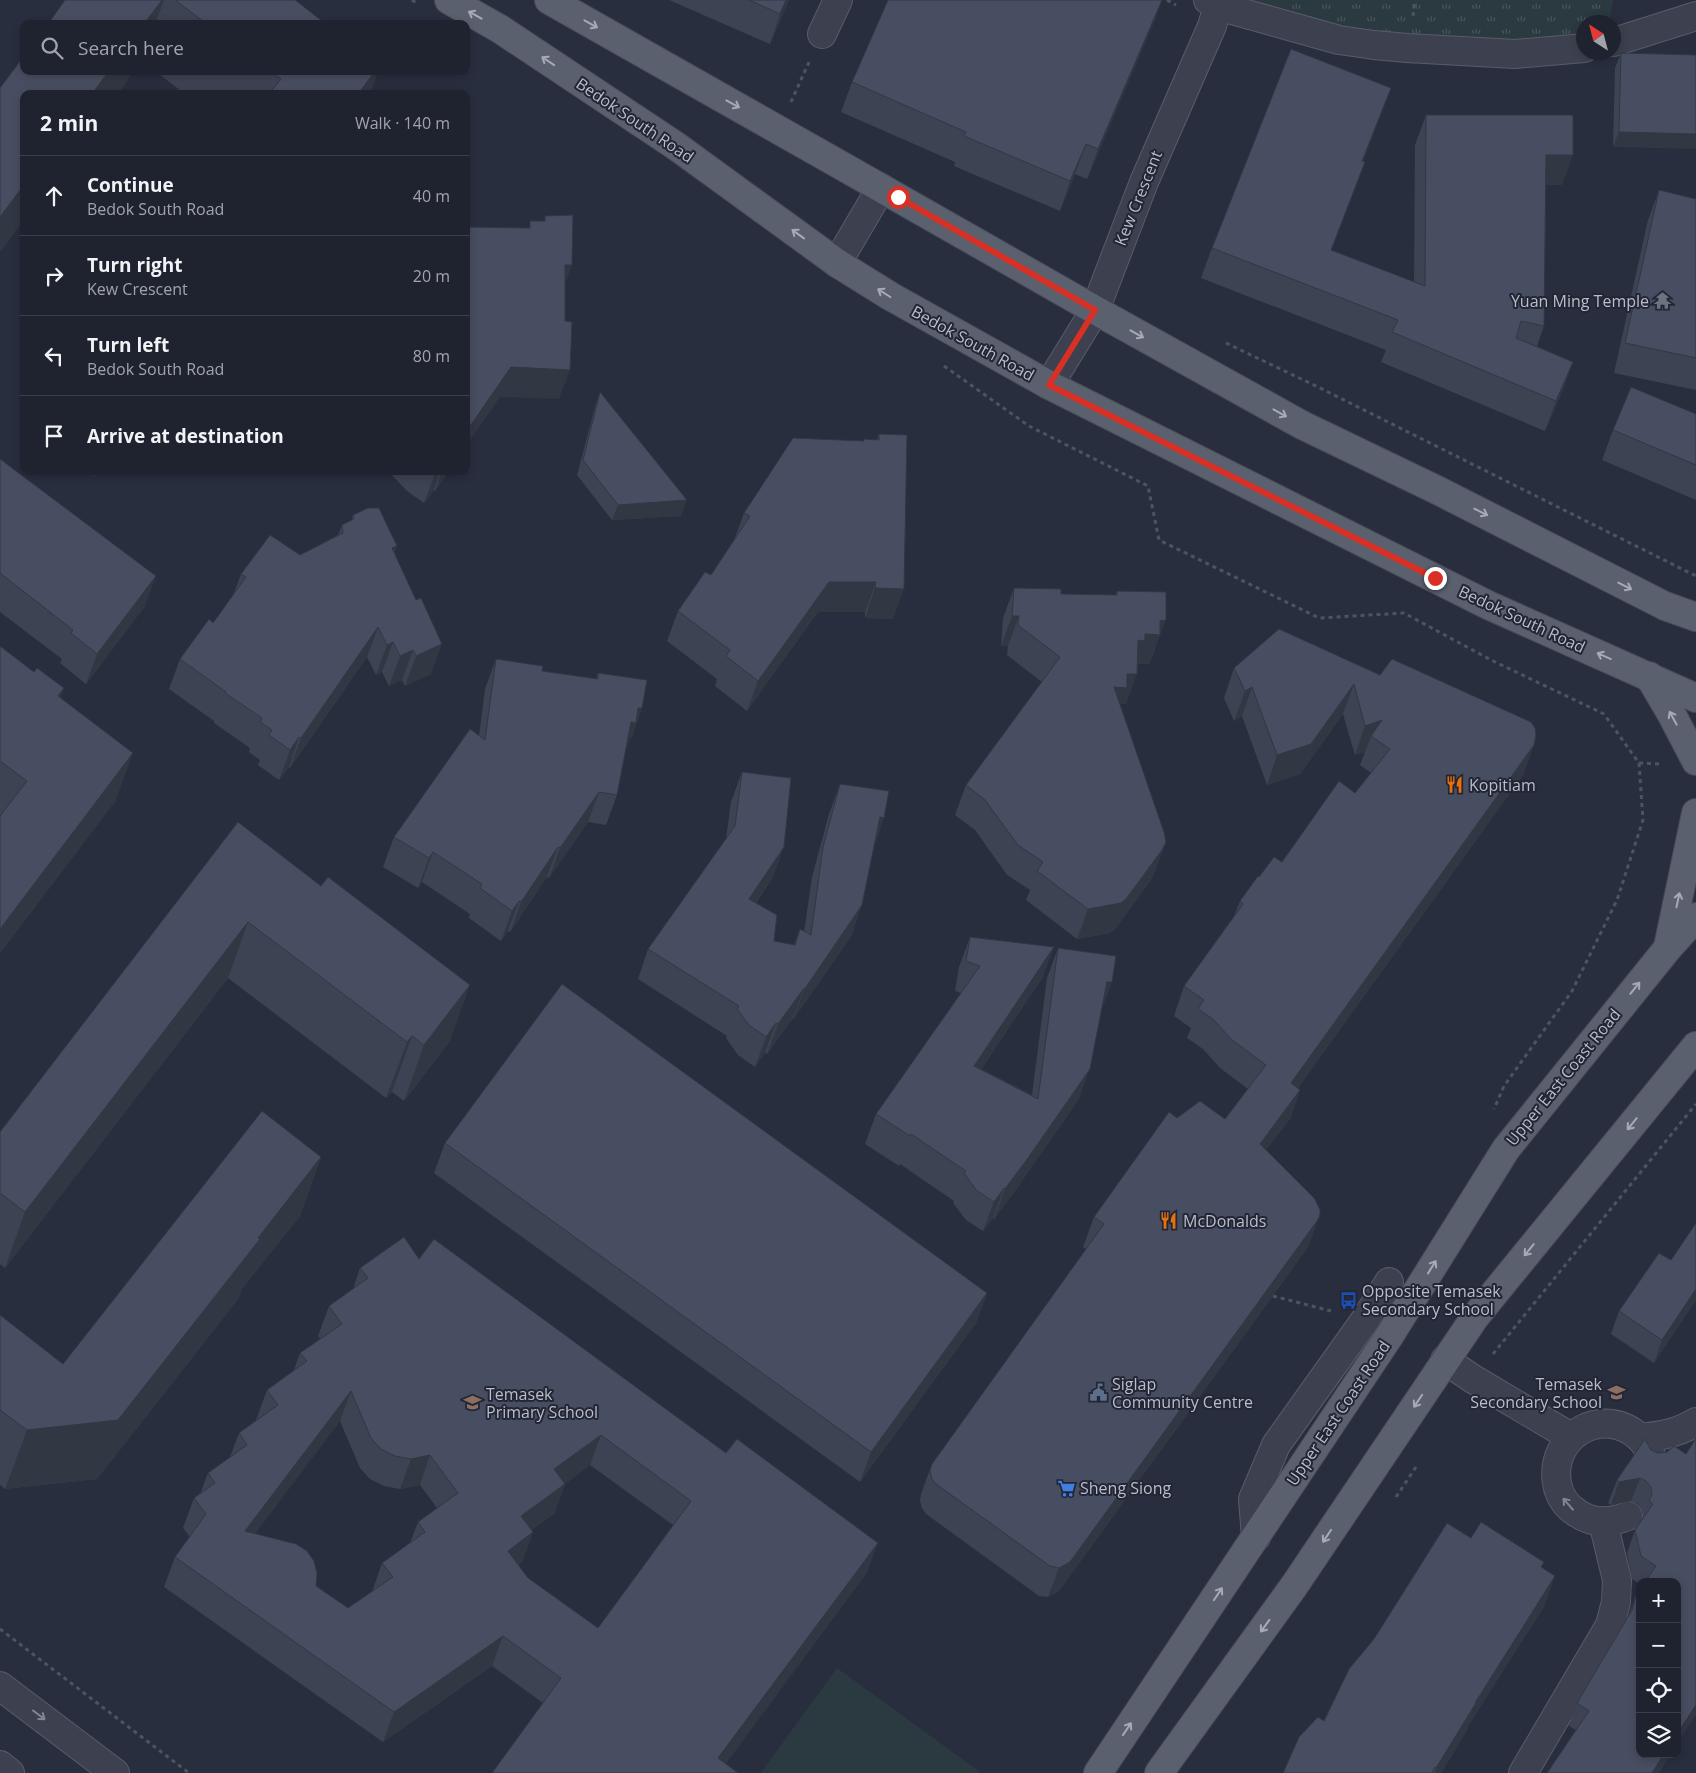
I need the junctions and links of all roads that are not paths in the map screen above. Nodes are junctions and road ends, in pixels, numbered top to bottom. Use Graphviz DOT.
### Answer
graph roads {
  1 [pos="449,0"];
  2 [pos="549,0"];
  3 [pos="838,0"];
  4 [pos="1213,3"];
  5 [pos="1696,16"];
  6 [pos="822,34"];
  7 [pos="1621,40"];
  8 [pos="1576,49"];
  9 [pos="881,188"];
  10 [pos="837,263"];
  11 [pos="1095,310"];
  12 [pos="1049,385"];
  13 [pos="1665,606"];
  14 [pos="1696,610"];
  15 [pos="1696,617"];
  16 [pos="1649,676"];
  17 [pos="1696,698"];
  18 [pos="1696,761"];
  19 [pos="1696,813"];
  20 [pos="1696,917"];
  21 [pos="1668,948"];
  22 [pos="1696,1046"];
  23 [pos="1389,1282"];
  24 [pos="1445,1360"];
  25 [pos="1696,1422"];
  26 [pos="1571,1437"];
  27 [pos="1256,1537"];
  28 [pos="0,1686"];
  29 [pos="0,1766"];
  30 [pos="10,1773"];
  31 [pos="115,1773"];
  32 [pos="1098,1773"];
  33 [pos="1159,1773"];
  34 [pos="1523,1773"];
  10 -- 1 [label="main road, Bedok South Road, one-way"];
  2 -- 9 [label="main road, one-way"];
  3 -- 6 [label="street"];
  4 -- 8 [label="street, Kew Crescent"];
  4 -- 11 [label="street, Kew Crescent"];
  5 -- 7 [label="street"];
  9 -- 10 [label="street"];
  9 -- 11 [label="main road"];
  12 -- 10 [label="main road, Bedok South Road, one-way"];
  11 -- 12 [label="street, Kew Crescent"];
  11 -- 13 [label="main road, one-way"];
  16 -- 12 [label="main road, Bedok South Road, one-way"];
  13 -- 14 [label="main road"];
  13 -- 15 [label="main road"];
  16 -- 17 [label="main road, Bedok South Road"];
  18 -- 16 [label="main road, one-way"];
  21 -- 19 [label="main road, one-way"];
  20 -- 21 [label="main road, Upper East Coast Road"];
  27 -- 21 [label="main road, Upper East Coast Road, one-way"];
  22 -- 24 [label="main road, one-way"];
  23 -- 27 [label="street"];
  24 -- 26 [label="street"];
  24 -- 33 [label="main road, one-way"];
  25 -- 26 [label="street"];
  34 -- 26 [label="street, one-way"];
  32 -- 27 [label="main road, Upper East Coast Road, one-way"];
  28 -- 31 [label="street, one-way"];
  29 -- 30 [label="street"];
}
